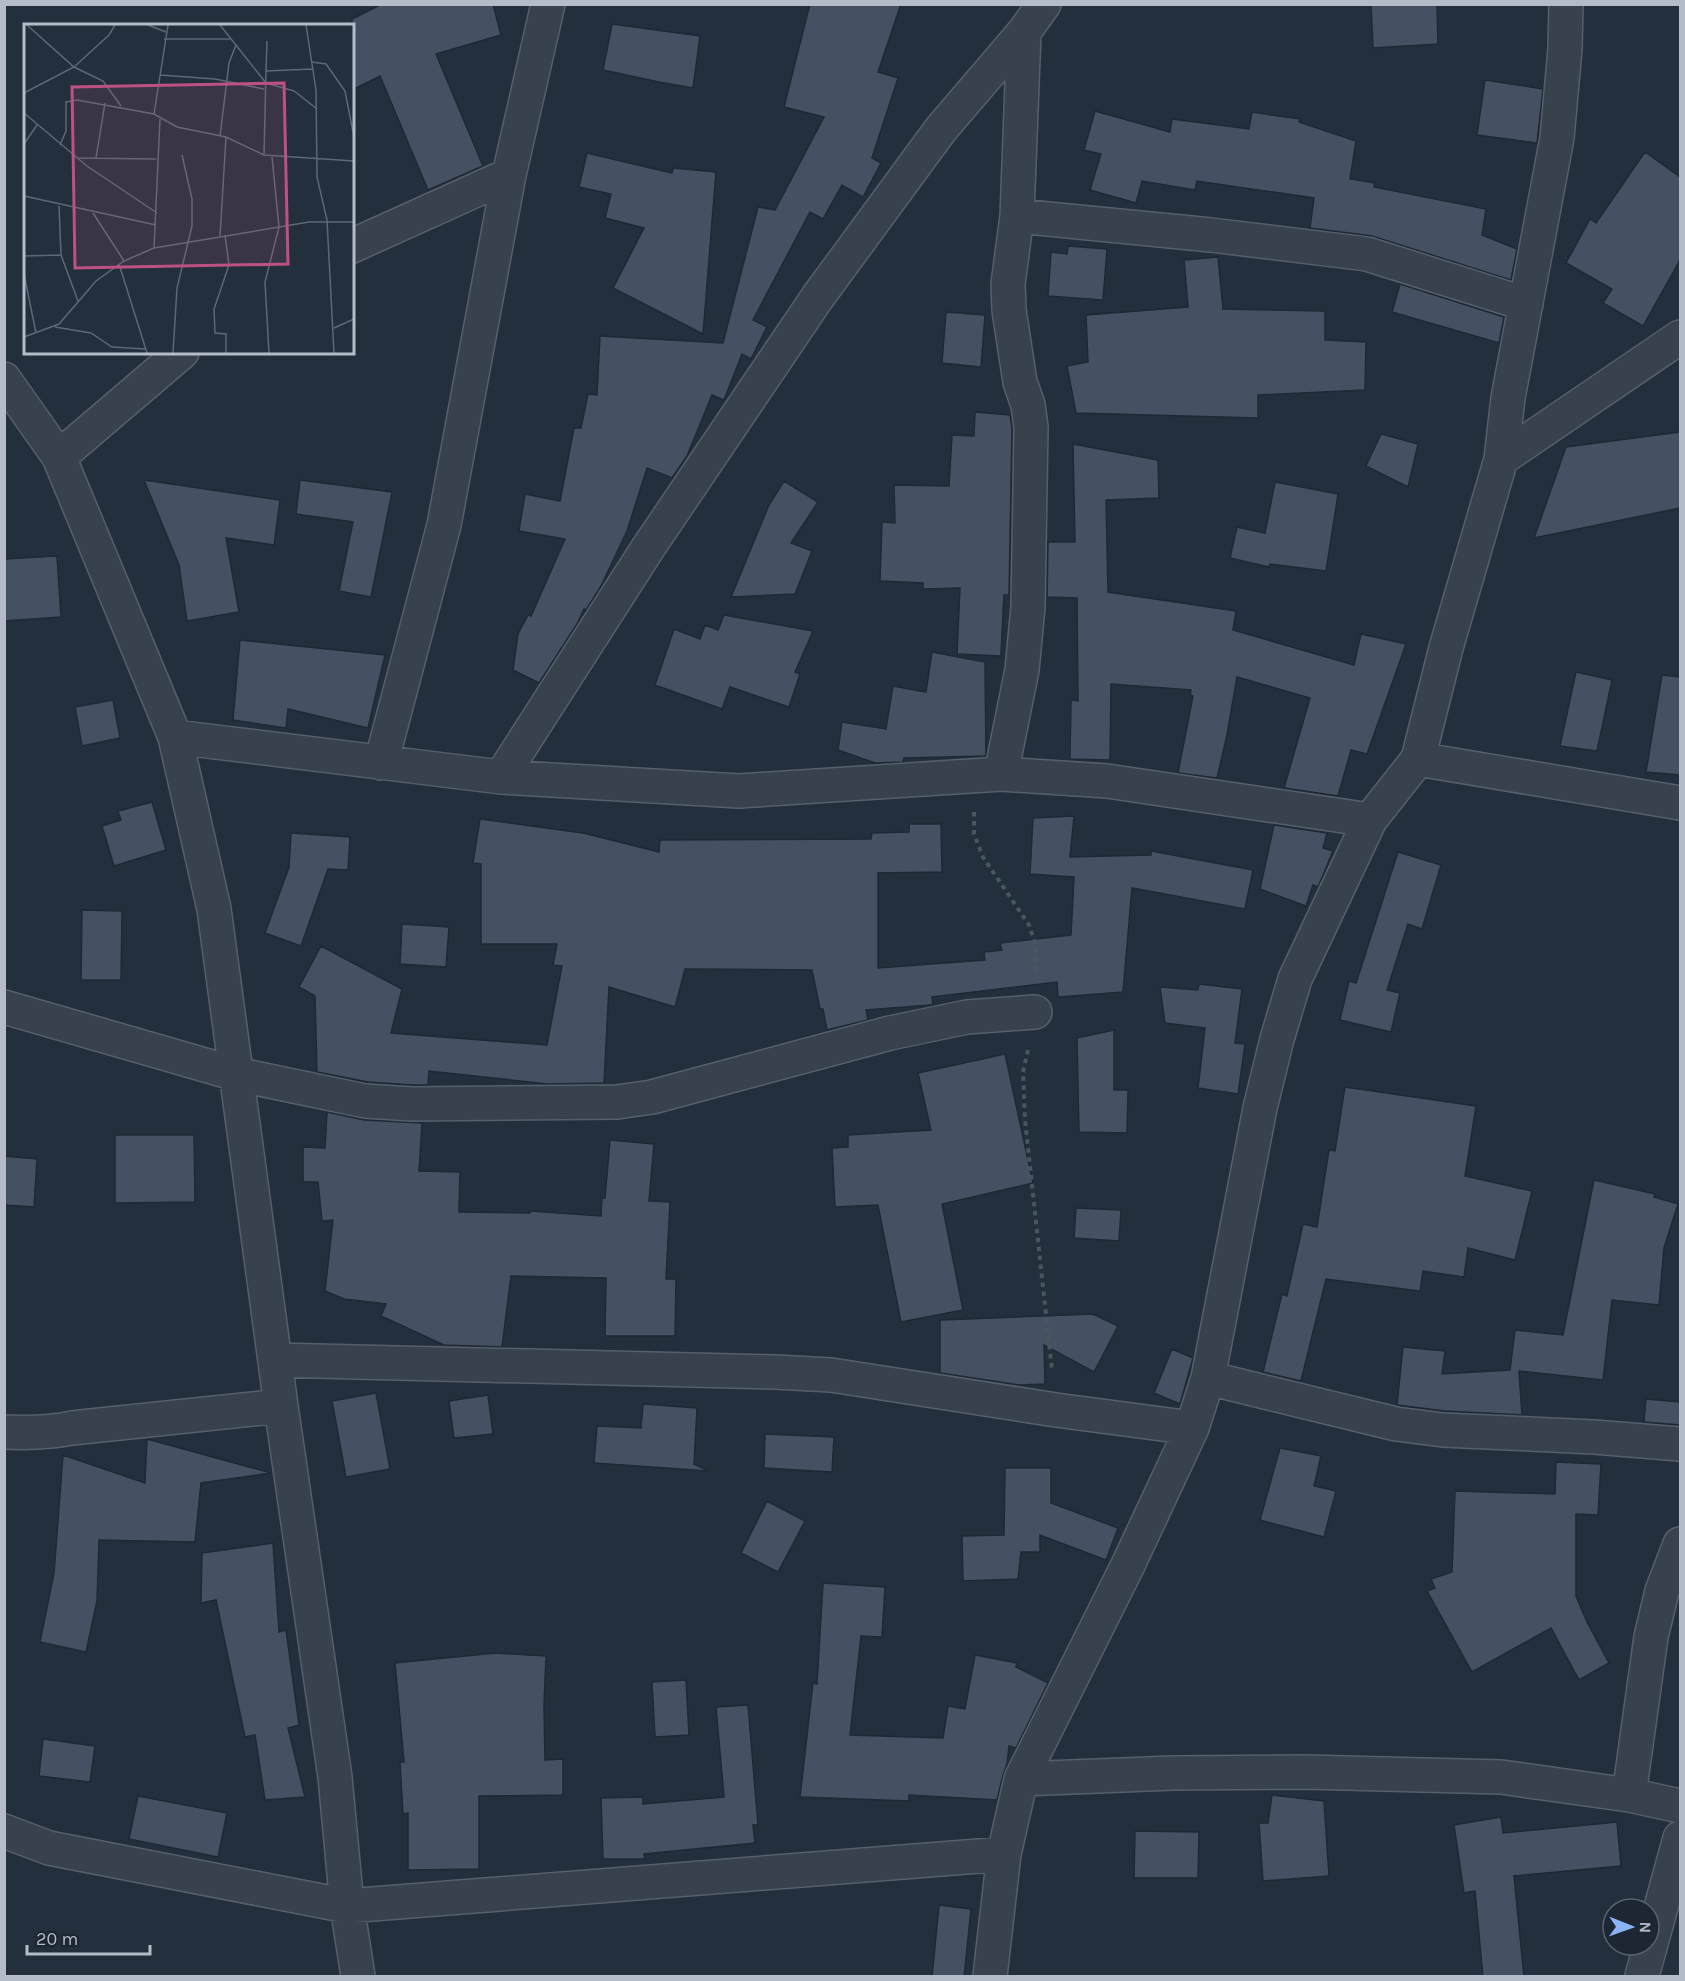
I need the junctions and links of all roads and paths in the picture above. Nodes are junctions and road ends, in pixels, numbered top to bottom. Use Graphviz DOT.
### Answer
graph roads {
  1 [pos="548,4"];
  2 [pos="1044,4"];
  3 [pos="1566,4"];
  4 [pos="1024,32"];
  5 [pos="509,175"];
  6 [pos="1017,216"];
  7 [pos="354,245"];
  8 [pos="1526,304"];
  9 [pos="1680,337"];
  10 [pos="180,354"];
  11 [pos="4,379"];
  12 [pos="17,418"];
  13 [pos="59,457"];
  14 [pos="1501,459"];
  15 [pos="175,737"];
  16 [pos="1418,759"];
  17 [pos="381,763"];
  18 [pos="1001,774"];
  19 [pos="501,777"];
  20 [pos="1680,803"];
  21 [pos="1370,820"];
  22 [pos="4,1007"];
  23 [pos="1035,1012"];
  24 [pos="236,1074"];
  25 [pos="275,1360"];
  26 [pos="1208,1378"];
  27 [pos="280,1406"];
  28 [pos="1056,1410"];
  29 [pos="1192,1428"];
  30 [pos="4,1432"];
  31 [pos="1680,1444"];
  32 [pos="1680,1544"];
  33 [pos="1021,1779"];
  34 [pos="1629,1795"];
  35 [pos="1680,1806"];
  36 [pos="4,1832"];
  37 [pos="1680,1838"];
  38 [pos="1004,1854"];
  39 [pos="347,1906"];
  40 [pos="358,1977"];
  41 [pos="990,1977"];
  42 [pos="1642,1977"];
  1 -- 5 [label="street"];
  2 -- 4 [label="street"];
  3 -- 8 [label="street"];
  4 -- 6 [label="street"];
  4 -- 19 [label="street"];
  5 -- 7 [label="street"];
  5 -- 17 [label="street"];
  6 -- 8 [label="street"];
  6 -- 18 [label="street"];
  8 -- 14 [label="street"];
  9 -- 14 [label="street"];
  10 -- 13 [label="street"];
  11 -- 12 [label="street"];
  12 -- 13 [label="street"];
  13 -- 15 [label="street"];
  14 -- 16 [label="street"];
  15 -- 17 [label="street"];
  15 -- 24 [label="street"];
  16 -- 20 [label="street"];
  16 -- 21 [label="street"];
  17 -- 19 [label="street"];
  18 -- 19 [label="street"];
  18 -- 21 [label="street"];
  18 -- 23 [label="path"];
  21 -- 26 [label="street"];
  22 -- 24 [label="street"];
  23 -- 24 [label="street"];
  23 -- 28 [label="path"];
  24 -- 25 [label="street"];
  25 -- 27 [label="street"];
  25 -- 28 [label="street"];
  26 -- 29 [label="street"];
  26 -- 31 [label="street"];
  27 -- 30 [label="street"];
  27 -- 39 [label="street"];
  28 -- 29 [label="street"];
  29 -- 33 [label="street"];
  32 -- 34 [label="street"];
  33 -- 34 [label="street"];
  33 -- 38 [label="street"];
  34 -- 35 [label="street"];
  36 -- 39 [label="street"];
  37 -- 42 [label="street"];
  38 -- 39 [label="street"];
  38 -- 41 [label="street"];
  39 -- 40 [label="street"];
}
